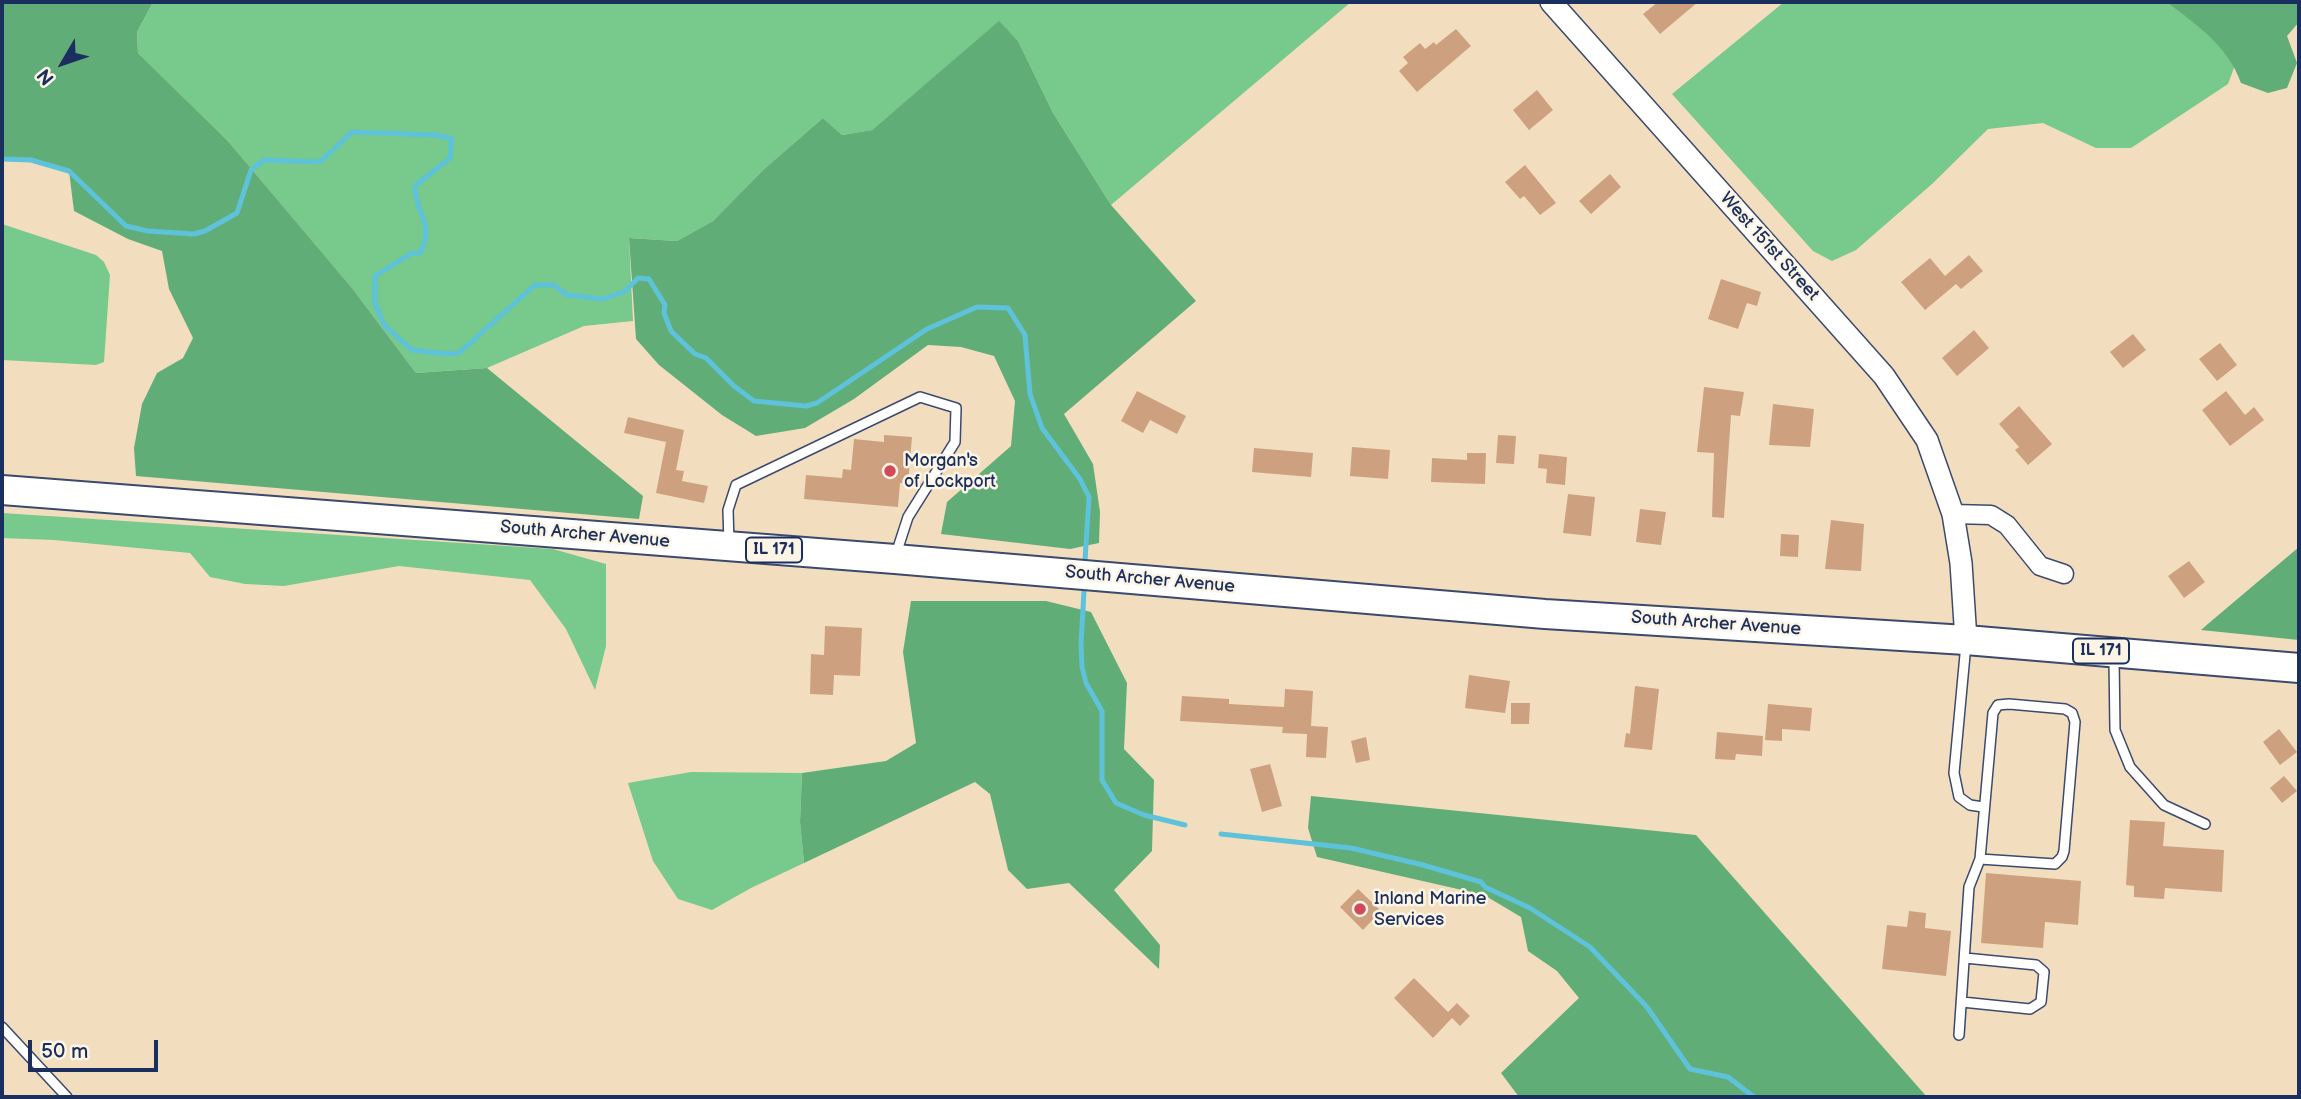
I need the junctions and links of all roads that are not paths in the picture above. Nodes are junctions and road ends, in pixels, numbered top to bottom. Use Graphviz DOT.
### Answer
graph roads {
  1 [pos="1550,2"];
  2 [pos="2,490"];
  3 [pos="1953,514"];
  4 [pos="729,547"];
  5 [pos="895,559"];
  6 [pos="2064,574"];
  7 [pos="1966,640"];
  8 [pos="2114,652"];
  9 [pos="2299,668"];
  10 [pos="1983,807"];
  11 [pos="2205,824"];
  12 [pos="1980,859"];
  13 [pos="1965,958"];
  14 [pos="1962,1002"];
  15 [pos="2,1027"];
  16 [pos="1959,1035"];
  17 [pos="67,1097"];
  1 -- 3 [label="street, West 151st Street"];
  2 -- 4 [label="main road, South Archer Avenue / IL 171"];
  3 -- 6 [label="street"];
  3 -- 7 [label="street, West 151st Street"];
  4 -- 5 [label="main road, South Archer Avenue / IL 171"];
  4 -- 5 [label="lane"];
  5 -- 7 [label="main road, South Archer Avenue / IL 171"];
  7 -- 8 [label="main road, South Archer Avenue / IL 171"];
  7 -- 10 [label="lane"];
  8 -- 9 [label="main road, South Archer Avenue / IL 171"];
  8 -- 11 [label="lane"];
  10 -- 12 [label="lane"];
  10 -- 12 [label="lane"];
  12 -- 13 [label="lane"];
  13 -- 14 [label="lane"];
  13 -- 14 [label="lane"];
  14 -- 16 [label="lane"];
  15 -- 17 [label="lane"];
}
